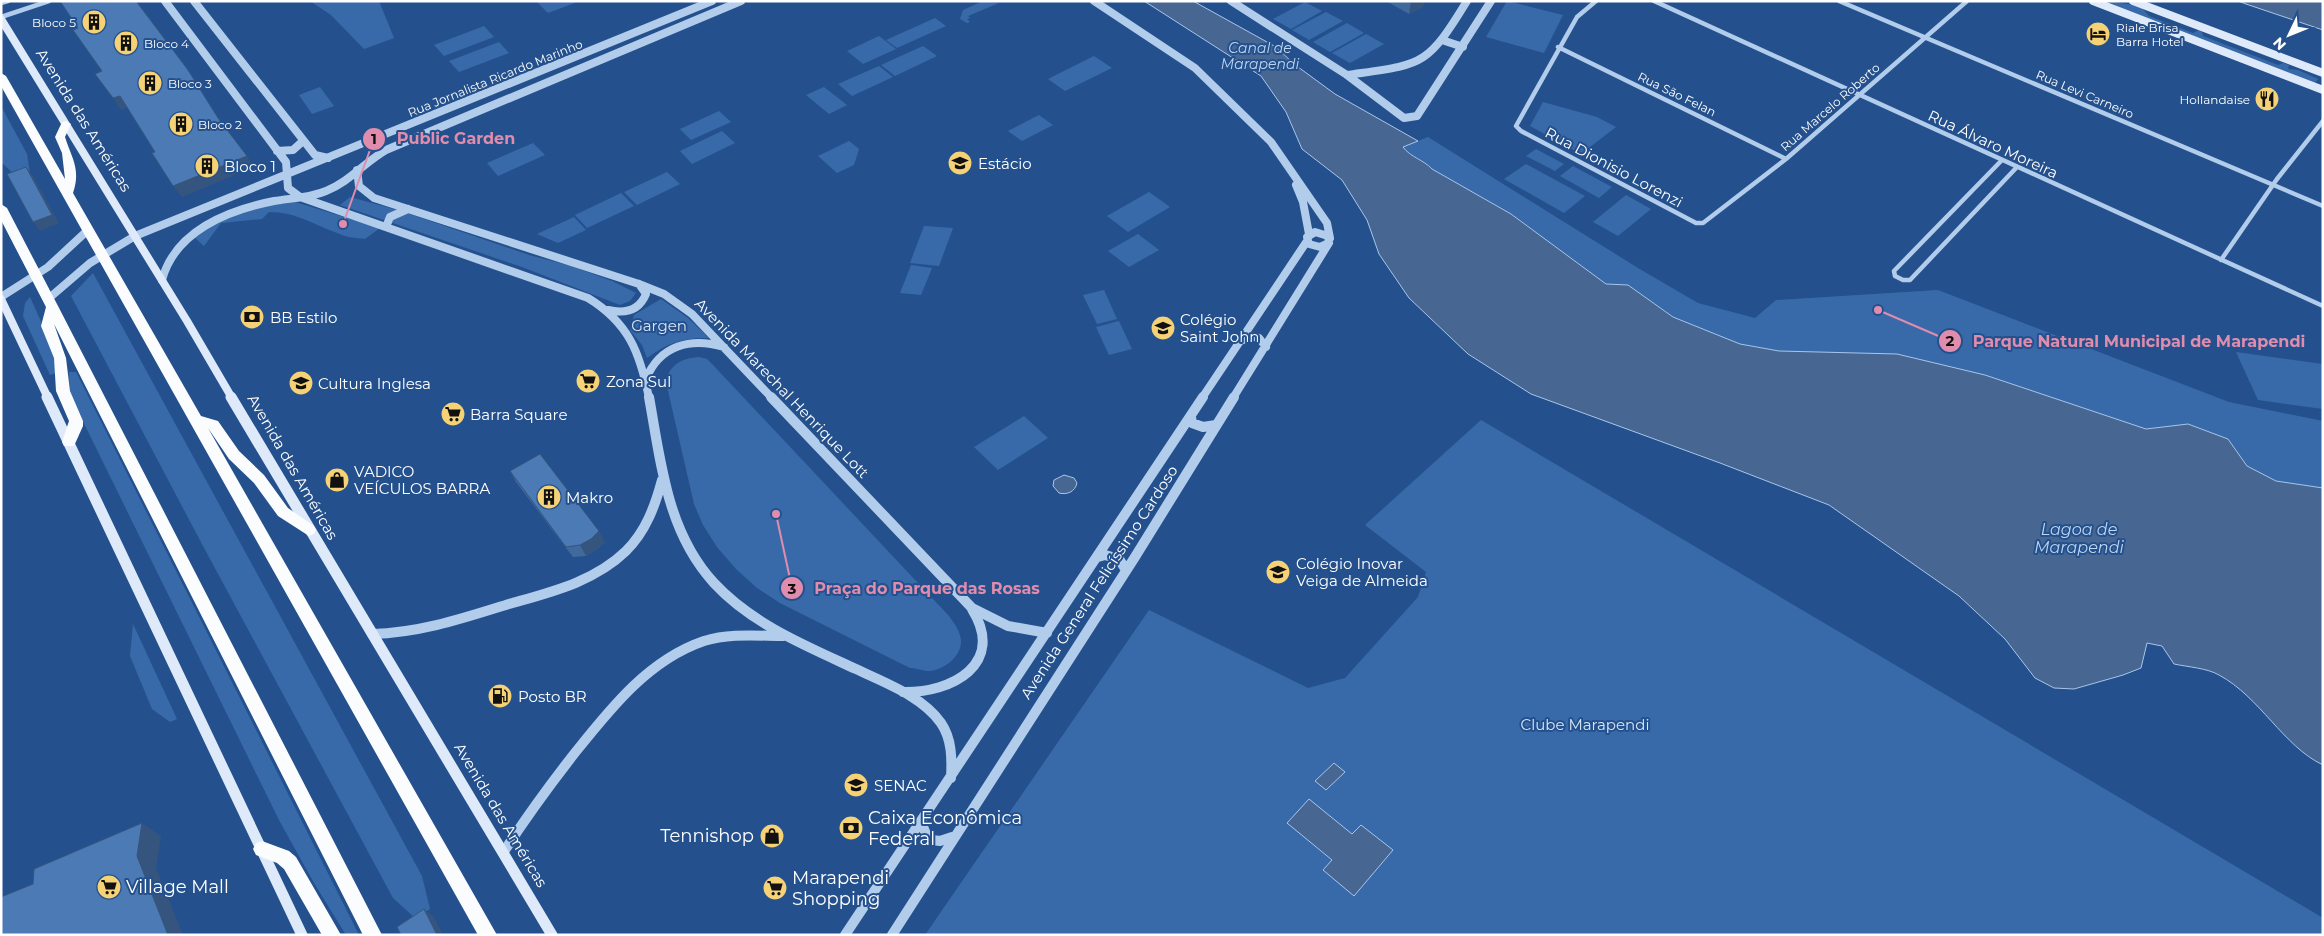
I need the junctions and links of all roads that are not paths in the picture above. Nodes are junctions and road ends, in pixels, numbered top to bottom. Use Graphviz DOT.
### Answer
graph roads {
  1 [pos="8,1"];
  2 [pos="49,1"];
  3 [pos="165,1"];
  4 [pos="194,1"];
  5 [pos="712,1"];
  6 [pos="741,1"];
  7 [pos="1094,1"];
  8 [pos="1231,1"];
  9 [pos="1467,1"];
  10 [pos="1491,1"];
  11 [pos="1596,1"];
  12 [pos="1654,1"];
  13 [pos="1838,1"];
  14 [pos="1967,1"];
  15 [pos="2093,1"];
  16 [pos="2133,1"];
  17 [pos="1,3"];
  18 [pos="1,18"];
  19 [pos="648,28"];
  20 [pos="657,36"];
  21 [pos="1926,38"];
  22 [pos="1442,40"];
  23 [pos="1463,46"];
  24 [pos="1558,47"];
  25 [pos="2323,73"];
  26 [pos="1347,75"];
  27 [pos="1,76"];
  28 [pos="2323,90"];
  29 [pos="1861,95"];
  30 [pos="481,96"];
  31 [pos="489,106"];
  32 [pos="1404,118"];
  33 [pos="2323,121"];
  34 [pos="66,124"];
  35 [pos="303,141"];
  36 [pos="277,151"];
  37 [pos="328,158"];
  38 [pos="1786,159"];
  39 [pos="2002,160"];
  40 [pos="2017,167"];
  41 [pos="357,170"];
  42 [pos="288,175"];
  43 [pos="1292,175"];
  44 [pos="2273,185"];
  45 [pos="68,193"];
  46 [pos="300,197"];
  47 [pos="2323,206"];
  48 [pos="1,208"];
  49 [pos="408,209"];
  50 [pos="1703,223"];
  51 [pos="386,227"];
  52 [pos="88,230"];
  53 [pos="135,236"];
  54 [pos="1308,238"];
  55 [pos="1329,241"];
  56 [pos="103,254"];
  57 [pos="2221,260"];
  58 [pos="36,276"];
  59 [pos="162,280"];
  60 [pos="639,284"];
  61 [pos="1,298"];
  62 [pos="50,303"];
  63 [pos="2323,306"];
  64 [pos="608,310"];
  65 [pos="1241,341"];
  66 [pos="1266,347"];
  67 [pos="726,348"];
  68 [pos="646,379"];
  69 [pos="1191,416"];
  70 [pos="194,419"];
  71 [pos="1216,425"];
  72 [pos="69,442"];
  73 [pos="663,478"];
  74 [pos="309,530"];
  75 [pos="1098,557"];
  76 [pos="1126,570"];
  77 [pos="972,608"];
  78 [pos="372,634"];
  79 [pos="1046,634"];
  80 [pos="785,636"];
  81 [pos="903,692"];
  82 [pos="951,778"];
  83 [pos="921,822"];
  84 [pos="954,836"];
  85 [pos="262,849"];
  86 [pos="503,853"];
  87 [pos="302,935"];
  88 [pos="332,935"];
  89 [pos="373,935"];
  90 [pos="488,935"];
  91 [pos="552,935"];
  92 [pos="845,935"];
  93 [pos="892,935"];
  1 -- 17 [label="street"];
  2 -- 18 [label="street"];
  3 -- 36 [label="street"];
  4 -- 35 [label="street"];
  5 -- 19 [label="street, Rua Jornalista Ricardo Marinho"];
  6 -- 20 [label="street, Rua Jornalista Ricardo Marinho"];
  7 -- 43 [label="street"];
  8 -- 26 [label="street"];
  9 -- 22 [label="street"];
  10 -- 23 [label="street"];
  11 -- 24 [label="street"];
  12 -- 29 [label="street, Rua Álvaro Moreira"];
  13 -- 21 [label="street, Rua Levi Carneiro"];
  14 -- 21 [label="street, Rua Marcelo Roberto"];
  15 -- 28 [label="main road"];
  16 -- 25 [label="main road"];
  18 -- 34 [label="main road, Avenida das Américas"];
  19 -- 20 [label="street"];
  19 -- 30 [label="street, Rua Jornalista Ricardo Marinho"];
  20 -- 31 [label="street, Rua Jornalista Ricardo Marinho"];
  21 -- 29 [label="street, Rua Marcelo Roberto"];
  21 -- 44 [label="street, Rua Levi Carneiro"];
  22 -- 23 [label="street"];
  22 -- 26 [label="street"];
  23 -- 32 [label="street"];
  24 -- 38 [label="street, Rua São Felan"];
  24 -- 50 [label="street, Rua Dionisio Lorenzi"];
  26 -- 32 [label="street"];
  27 -- 45 [label="highway"];
  29 -- 38 [label="street, Rua Marcelo Roberto"];
  29 -- 39 [label="street, Rua Álvaro Moreira"];
  30 -- 31 [label="street"];
  30 -- 37 [label="street, Rua Jornalista Ricardo Marinho"];
  31 -- 41 [label="street, Rua Jornalista Ricardo Marinho"];
  33 -- 44 [label="street"];
  34 -- 45 [label="highway"];
  34 -- 53 [label="main road, Avenida das Américas"];
  35 -- 36 [label="street"];
  35 -- 37 [label="street"];
  36 -- 42 [label="street"];
  37 -- 42 [label="street, Rua Jornalista Ricardo Marinho"];
  38 -- 50 [label="street, Rua Marcelo Roberto"];
  39 -- 40 [label="street, Rua Álvaro Moreira"];
  39 -- 40 [label="street"];
  40 -- 57 [label="street, Rua Álvaro Moreira"];
  41 -- 46 [label="street, Rua Jornalista Ricardo Marinho"];
  41 -- 49 [label="street, Avenida Marechal Henrique Lott"];
  42 -- 46 [label="street"];
  42 -- 53 [label="street, Rua Jornalista Ricardo Marinho"];
  43 -- 54 [label="street"];
  43 -- 55 [label="street"];
  44 -- 47 [label="street, Rua Levi Carneiro"];
  44 -- 57 [label="street"];
  45 -- 52 [label="highway"];
  46 -- 51 [label="street"];
  46 -- 59 [label="street, Rua Jornalista Ricardo Marinho"];
  48 -- 58 [label="highway"];
  49 -- 51 [label="street"];
  49 -- 60 [label="street, Avenida Marechal Henrique Lott"];
  51 -- 64 [label="street"];
  52 -- 56 [label="highway"];
  52 -- 58 [label="street"];
  53 -- 56 [label="street, Rua Jornalista Ricardo Marinho"];
  53 -- 59 [label="main road, Avenida das Américas"];
  54 -- 55 [label="street"];
  54 -- 55 [label="street"];
  54 -- 65 [label="street, Avenida General Felicíssimo Cardoso"];
  55 -- 66 [label="street, Avenida General Felicíssimo Cardoso"];
  56 -- 62 [label="street, Rua Jornalista Ricardo Marinho"];
  56 -- 70 [label="highway"];
  57 -- 63 [label="street, Rua Álvaro Moreira"];
  58 -- 61 [label="street"];
  58 -- 62 [label="highway"];
  59 -- 74 [label="main road, Avenida das Américas"];
  60 -- 64 [label="street"];
  60 -- 67 [label="street, Avenida Marechal Henrique Lott"];
  61 -- 72 [label="main road"];
  62 -- 72 [label="highway"];
  62 -- 89 [label="highway"];
  64 -- 68 [label="street"];
  65 -- 66 [label="street"];
  65 -- 69 [label="street, Avenida General Felicíssimo Cardoso"];
  66 -- 71 [label="street, Avenida General Felicíssimo Cardoso"];
  67 -- 68 [label="street"];
  67 -- 77 [label="street, Avenida Marechal Henrique Lott"];
  68 -- 73 [label="street"];
  69 -- 71 [label="street"];
  69 -- 75 [label="street, Avenida General Felicíssimo Cardoso"];
  70 -- 74 [label="highway"];
  70 -- 90 [label="highway"];
  71 -- 76 [label="street, Avenida General Felicíssimo Cardoso"];
  72 -- 85 [label="main road"];
  73 -- 78 [label="street"];
  73 -- 80 [label="street"];
  74 -- 78 [label="main road, Avenida das Américas"];
  75 -- 76 [label="street"];
  75 -- 79 [label="street, Avenida General Felicíssimo Cardoso"];
  76 -- 84 [label="street, Avenida General Felicíssimo Cardoso"];
  77 -- 79 [label="street, Avenida Marechal Henrique Lott"];
  77 -- 81 [label="street"];
  78 -- 86 [label="main road, Avenida das Américas"];
  79 -- 82 [label="street, Avenida General Felicíssimo Cardoso"];
  80 -- 81 [label="street"];
  80 -- 86 [label="street"];
  81 -- 82 [label="street"];
  82 -- 83 [label="street, Avenida General Felicíssimo Cardoso"];
  83 -- 84 [label="street"];
  83 -- 92 [label="street, Avenida General Felicíssimo Cardoso"];
  84 -- 93 [label="street, Avenida General Felicíssimo Cardoso"];
  85 -- 87 [label="main road"];
  85 -- 88 [label="highway"];
  86 -- 91 [label="main road, Avenida das Américas"];
}
